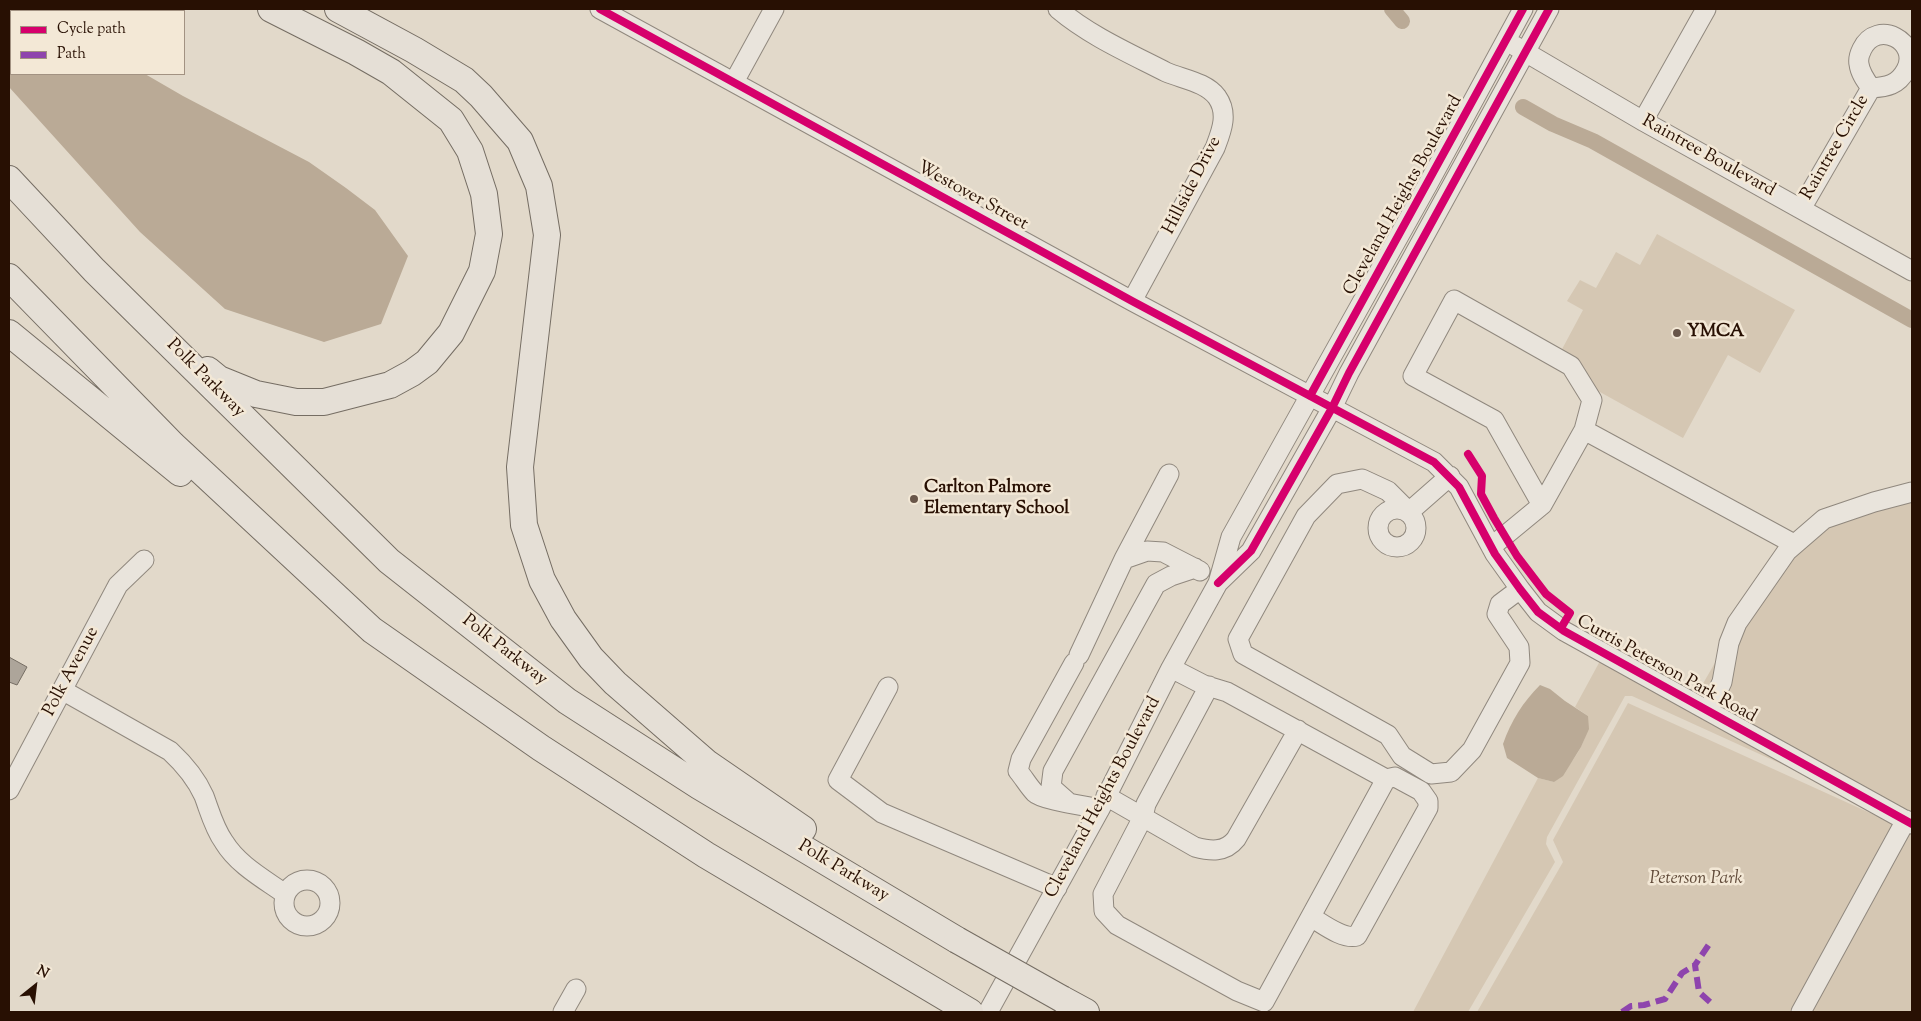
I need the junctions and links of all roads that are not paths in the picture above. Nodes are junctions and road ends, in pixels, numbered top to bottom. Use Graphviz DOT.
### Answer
graph roads {
  1 [pos="271,9"];
  2 [pos="338,9"];
  3 [pos="600,9"];
  4 [pos="774,9"];
  5 [pos="1058,9"];
  6 [pos="1523,9"];
  7 [pos="1549,9"];
  8 [pos="1706,9"];
  9 [pos="1506,41"];
  10 [pos="1525,52"];
  11 [pos="734,82"];
  12 [pos="1871,88"];
  13 [pos="1643,121"];
  14 [pos="9,179"];
  15 [pos="1801,209"];
  16 [pos="94,270"];
  17 [pos="1912,271"];
  18 [pos="9,277"];
  19 [pos="1132,301"];
  20 [pos="9,333"];
  21 [pos="1310,396"];
  22 [pos="1332,408"];
  23 [pos="1584,430"];
  24 [pos="1169,474"];
  25 [pos="1450,476"];
  26 [pos="1912,492"];
  27 [pos="1542,505"];
  28 [pos="1794,544"];
  29 [pos="1491,548"];
  30 [pos="1124,559"];
  31 [pos="144,560"];
  32 [pos="1195,568"];
  33 [pos="1218,583"];
  34 [pos="1520,589"];
  35 [pos="372,630"];
  36 [pos="1171,668"];
  37 [pos="1209,686"];
  38 [pos="888,687"];
  39 [pos="62,690"];
  40 [pos="1708,711"];
  41 [pos="1298,730"];
  42 [pos="1386,779"];
  43 [pos="9,790"];
  44 [pos="1068,802"];
  45 [pos="1103,802"];
  46 [pos="1143,818"];
  47 [pos="1909,822"];
  48 [pos="1057,888"];
  49 [pos="285,894"];
  50 [pos="1311,917"];
  51 [pos="932,925"];
  52 [pos="576,989"];
  53 [pos="564,1012"];
  54 [pos="970,1012"];
  55 [pos="988,1012"];
  56 [pos="1086,1012"];
  57 [pos="1801,1012"];
  1 -- 16 [label="highway"];
  2 -- 51 [label="highway"];
  3 -- 11 [label="street, Westover Street"];
  4 -- 11 [label="street"];
  5 -- 19 [label="street, Hillside Drive"];
  6 -- 9 [label="street, Cleveland Heights Boulevard"];
  7 -- 10 [label="street, Cleveland Heights Boulevard"];
  8 -- 13 [label="street"];
  9 -- 10 [label="street, Raintree Boulevard"];
  9 -- 21 [label="street, Cleveland Heights Boulevard"];
  10 -- 13 [label="street, Raintree Boulevard"];
  10 -- 22 [label="street, Cleveland Heights Boulevard"];
  11 -- 19 [label="street, Westover Street"];
  12 -- 15 [label="street, Raintree Circle"];
  13 -- 15 [label="street, Raintree Boulevard"];
  14 -- 16 [label="highway, Polk Parkway"];
  15 -- 17 [label="street, Raintree Boulevard"];
  16 -- 51 [label="highway, Polk Parkway"];
  18 -- 35 [label="highway"];
  19 -- 21 [label="street, Westover Street"];
  20 -- 35 [label="highway"];
  21 -- 22 [label="street, Westover Street"];
  21 -- 33 [label="street, Cleveland Heights Boulevard"];
  22 -- 25 [label="street, Curtis Peterson Park Road"];
  22 -- 33 [label="street, Cleveland Heights Boulevard"];
  23 -- 27 [label="street"];
  23 -- 27 [label="street"];
  23 -- 28 [label="street"];
  24 -- 30 [label="street"];
  25 -- 29 [label="street, Curtis Peterson Park Road"];
  25 -- 34 [label="street"];
  26 -- 28 [label="street"];
  27 -- 29 [label="street"];
  28 -- 40 [label="street"];
  29 -- 34 [label="street, Curtis Peterson Park Road"];
  30 -- 32 [label="street"];
  30 -- 44 [label="street"];
  31 -- 39 [label="street, Polk Avenue"];
  32 -- 33 [label="street"];
  32 -- 44 [label="street"];
  33 -- 36 [label="street, Cleveland Heights Boulevard"];
  34 -- 40 [label="street, Curtis Peterson Park Road"];
  35 -- 54 [label="highway"];
  36 -- 37 [label="street"];
  36 -- 45 [label="street, Cleveland Heights Boulevard"];
  37 -- 41 [label="street"];
  37 -- 46 [label="street"];
  38 -- 48 [label="street"];
  39 -- 43 [label="street, Polk Avenue"];
  39 -- 49 [label="street"];
  40 -- 47 [label="street, Curtis Peterson Park Road"];
  41 -- 42 [label="street"];
  41 -- 46 [label="street"];
  42 -- 50 [label="street"];
  42 -- 50 [label="street"];
  44 -- 45 [label="street"];
  45 -- 46 [label="street"];
  45 -- 48 [label="street, Cleveland Heights Boulevard"];
  46 -- 50 [label="street"];
  47 -- 57 [label="street"];
  48 -- 55 [label="street, Cleveland Heights Boulevard"];
  51 -- 56 [label="highway, Polk Parkway, bridge"];
  52 -- 53 [label="street"];
}
